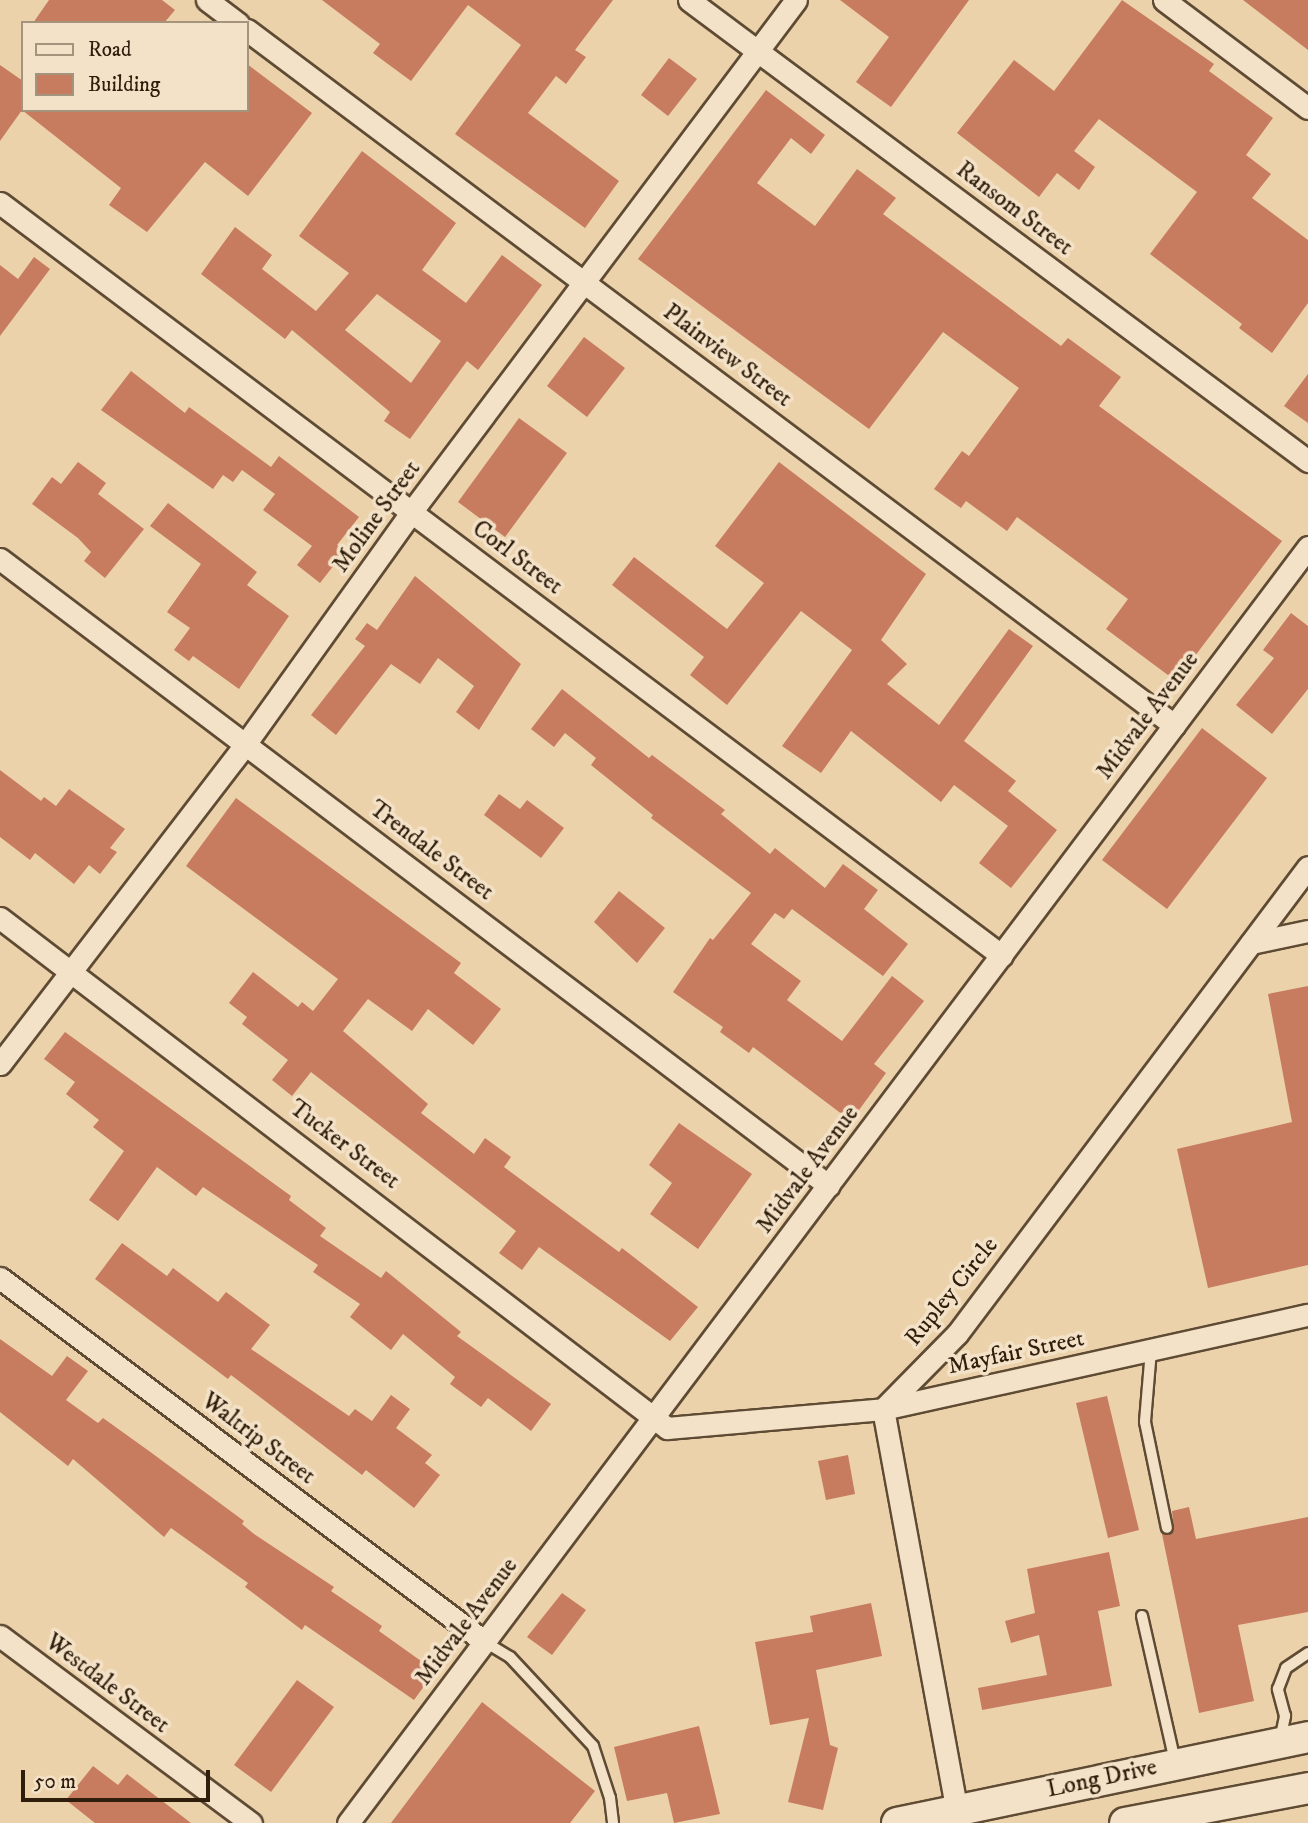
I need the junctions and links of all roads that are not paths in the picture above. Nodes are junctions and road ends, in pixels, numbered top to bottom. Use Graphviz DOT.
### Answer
graph roads {
  1 [pos="207,0"];
  2 [pos="689,0"];
  3 [pos="796,0"];
  4 [pos="1164,0"];
  5 [pos="234,21"];
  6 [pos="248,31"];
  7 [pos="757,51"];
  8 [pos="1308,108"];
  9 [pos="0,203"];
  10 [pos="584,282"];
  11 [pos="1308,461"];
  12 [pos="412,511"];
  13 [pos="1308,547"];
  14 [pos="0,559"];
  15 [pos="1174,725"];
  16 [pos="246,743"];
  17 [pos="1308,867"];
  18 [pos="0,918"];
  19 [pos="1308,931"];
  20 [pos="1251,943"];
  21 [pos="1002,956"];
  22 [pos="70,970"];
  23 [pos="0,1064"];
  24 [pos="829,1186"];
  25 [pos="0,1278"];
  26 [pos="1308,1315"];
  27 [pos="1151,1350"];
  28 [pos="883,1409"];
  29 [pos="651,1420"];
  30 [pos="1167,1528"];
  31 [pos="1142,1616"];
  32 [pos="0,1636"];
  33 [pos="485,1642"];
  34 [pos="1308,1653"];
  35 [pos="1294,1740"];
  36 [pos="1176,1764"];
  37 [pos="1308,1788"];
  38 [pos="1276,1794"];
  39 [pos="958,1816"];
  40 [pos="1184,1817"];
  41 [pos="251,1823"];
  42 [pos="348,1823"];
  43 [pos="613,1823"];
  44 [pos="897,1823"];
  45 [pos="1125,1823"];
  1 -- 5 [label="street"];
  2 -- 7 [label="street, Ransom Street"];
  3 -- 7 [label="street, Moline Street"];
  4 -- 8 [label="street"];
  6 -- 10 [label="street, Plainview Street"];
  7 -- 10 [label="street, Moline Street"];
  7 -- 11 [label="street, Ransom Street"];
  9 -- 12 [label="street, Corl Street"];
  10 -- 12 [label="street, Moline Street"];
  10 -- 15 [label="street, Plainview Street"];
  12 -- 16 [label="street, Moline Street"];
  12 -- 21 [label="street, Corl Street"];
  13 -- 15 [label="street, Midvale Avenue"];
  14 -- 16 [label="street, Trendale Street"];
  15 -- 21 [label="street, Midvale Avenue"];
  16 -- 22 [label="street, Moline Street"];
  16 -- 24 [label="street, Trendale Street"];
  17 -- 20 [label="street, Rupley Circle"];
  18 -- 22 [label="street, Tucker Street"];
  19 -- 20 [label="street"];
  20 -- 28 [label="street, Rupley Circle"];
  21 -- 24 [label="street, Midvale Avenue"];
  22 -- 23 [label="street, Moline Street"];
  22 -- 29 [label="street, Tucker Street"];
  24 -- 29 [label="street, Midvale Avenue"];
  25 -- 33 [label="street, Waltrip Street"];
  26 -- 27 [label="street, Mayfair Street"];
  27 -- 28 [label="street, Mayfair Street"];
  27 -- 30 [label="lane"];
  28 -- 29 [label="street, Mayfair Street"];
  28 -- 39 [label="street"];
  29 -- 33 [label="street, Midvale Avenue"];
  31 -- 36 [label="lane"];
  32 -- 41 [label="street, Westdale Street"];
  33 -- 42 [label="street, Midvale Avenue"];
  33 -- 43 [label="lane"];
  34 -- 35 [label="lane"];
  35 -- 36 [label="main road, Long Drive"];
  35 -- 38 [label="main road"];
  36 -- 39 [label="main road, Long Drive"];
  37 -- 38 [label="main road, Long Drive"];
  38 -- 40 [label="main road, Long Drive"];
  39 -- 44 [label="main road, Long Drive"];
  40 -- 45 [label="main road, Long Drive"];
}
